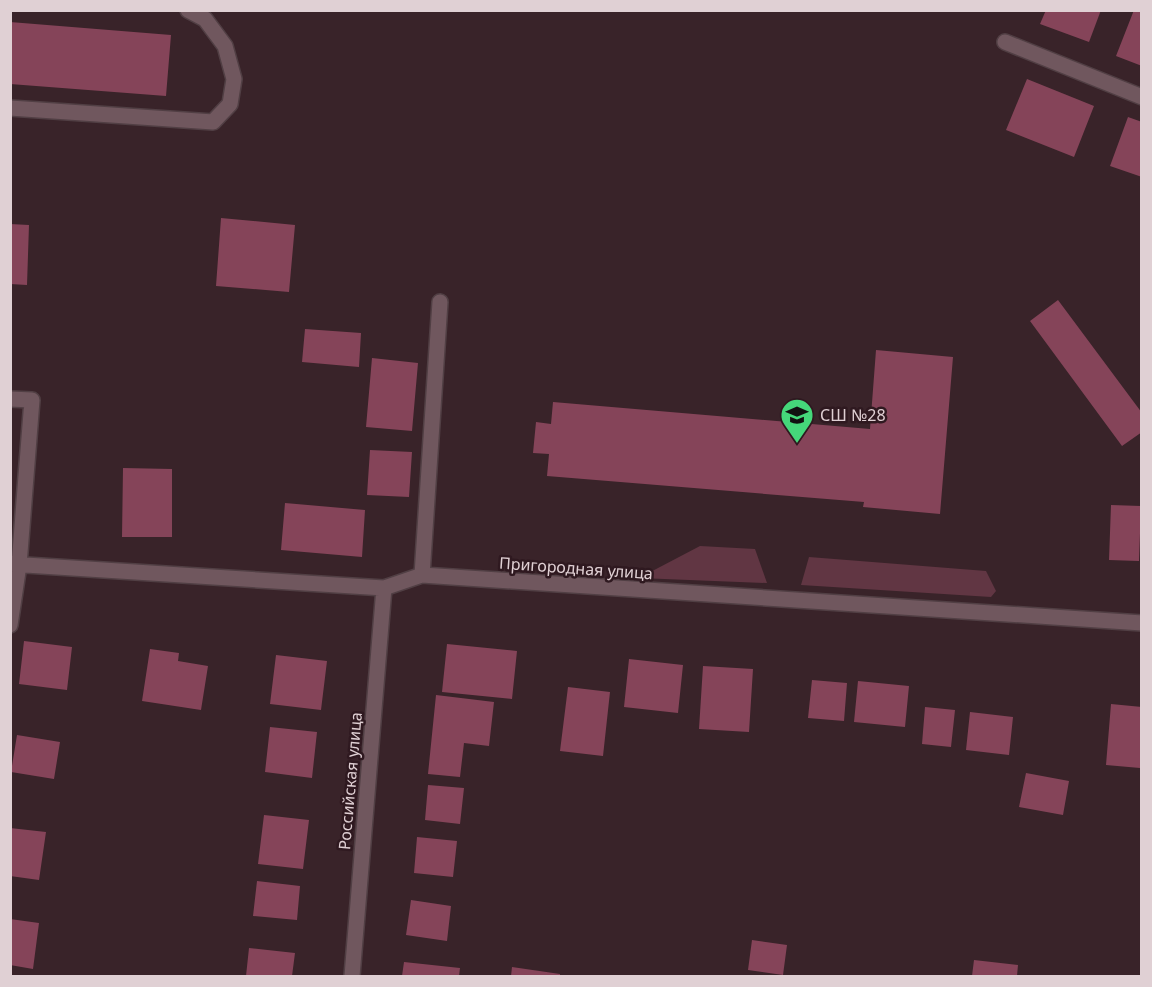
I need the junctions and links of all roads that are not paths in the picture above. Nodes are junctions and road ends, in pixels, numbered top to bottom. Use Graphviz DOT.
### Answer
graph roads {
  1 [pos="188,10"];
  2 [pos="1005,42"];
  3 [pos="1142,97"];
  4 [pos="10,108"];
  5 [pos="440,302"];
  6 [pos="10,399"];
  7 [pos="15,565"];
  8 [pos="422,575"];
  9 [pos="384,588"];
  10 [pos="1142,623"];
  11 [pos="10,625"];
  12 [pos="352,976"];
  1 -- 4 [label="street"];
  2 -- 3 [label="street"];
  5 -- 8 [label="street"];
  6 -- 7 [label="street"];
  7 -- 9 [label="street, Пригородная улица"];
  7 -- 11 [label="street"];
  8 -- 9 [label="street, Пригородная улица"];
  8 -- 10 [label="street, Пригородная улица"];
  9 -- 12 [label="street, Российская улица"];
}
